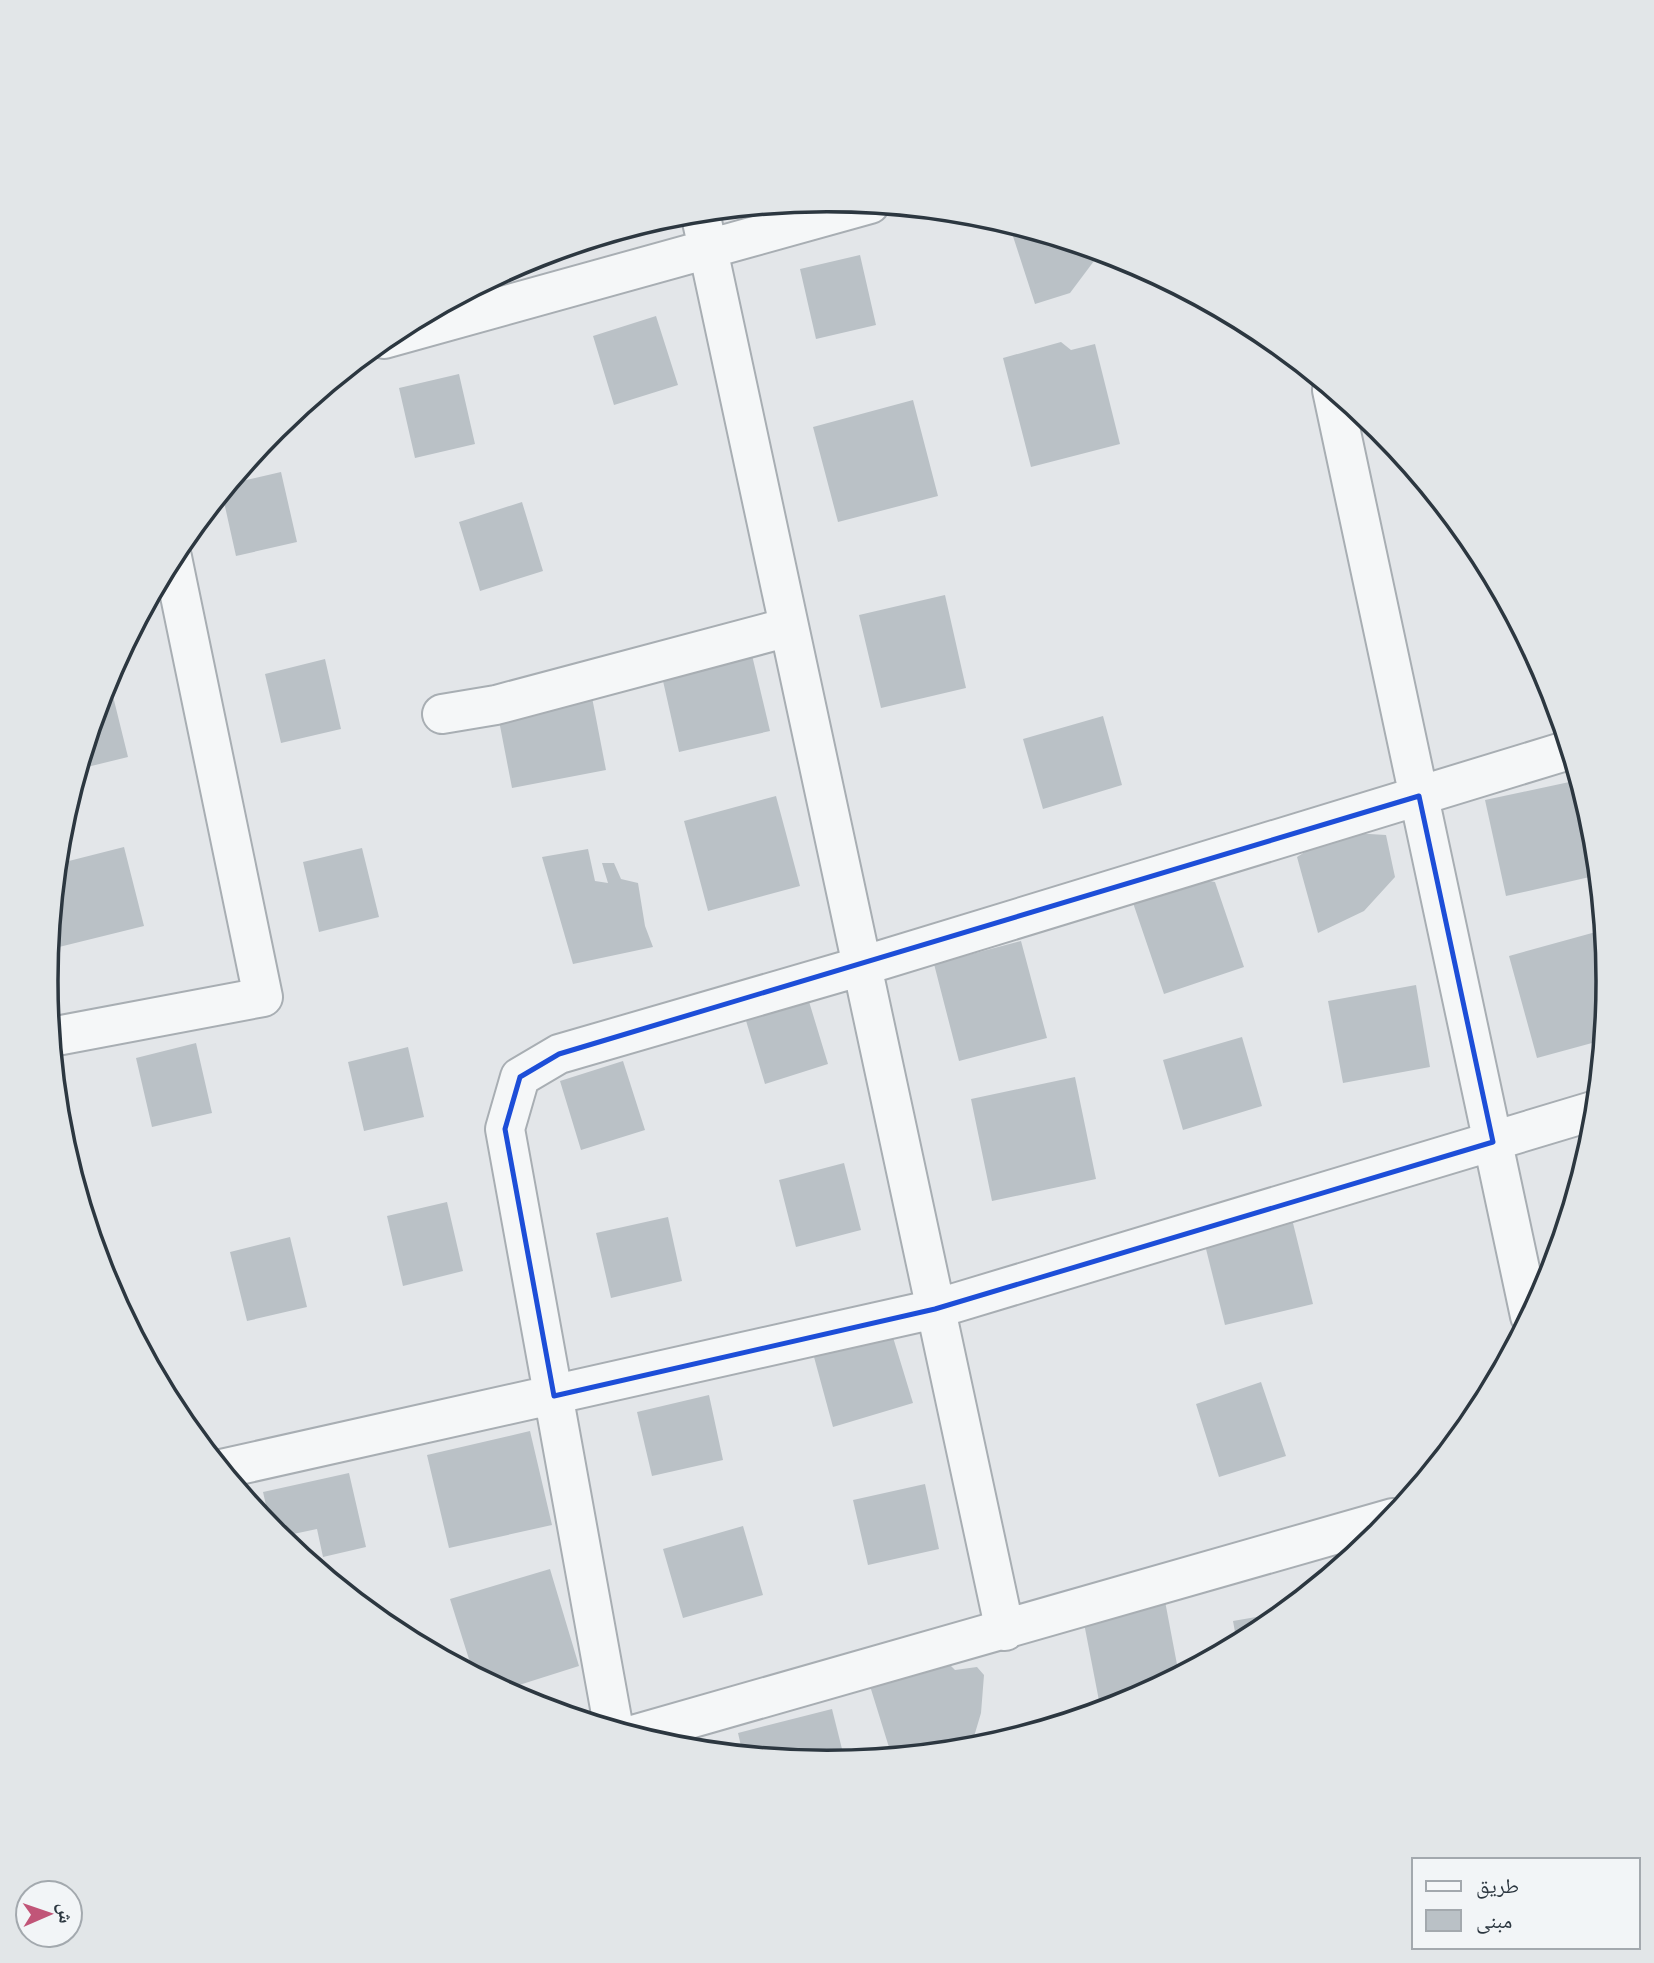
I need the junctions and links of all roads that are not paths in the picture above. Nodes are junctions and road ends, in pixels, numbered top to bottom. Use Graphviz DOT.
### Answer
graph roads {
  1 [pos="839,212"];
  2 [pos="702,223"];
  3 [pos="708,249"];
  4 [pos="420,329"];
  5 [pos="1335,404"];
  6 [pos="175,573"];
  7 [pos="789,626"];
  8 [pos="442,714"];
  9 [pos="1561,753"];
  10 [pos="1419,796"];
  11 [pos="862,966"];
  12 [pos="59,1035"];
  13 [pos="1584,1114"];
  14 [pos="1493,1142"];
  15 [pos="1527,1301"];
  16 [pos="936,1309"];
  17 [pos="554,1396"];
  18 [pos="231,1467"];
  19 [pos="1372,1524"];
  20 [pos="1005,1631"];
  21 [pos="612,1720"];
  22 [pos="651,1730"];
  1 -- 3 [label="street"];
  2 -- 3 [label="street"];
  3 -- 4 [label="street"];
  3 -- 7 [label="street"];
  5 -- 10 [label="street"];
  6 -- 12 [label="street"];
  7 -- 8 [label="street"];
  7 -- 11 [label="street"];
  9 -- 10 [label="street"];
  10 -- 11 [label="street"];
  10 -- 14 [label="street"];
  11 -- 16 [label="street"];
  11 -- 17 [label="street"];
  13 -- 14 [label="street"];
  14 -- 15 [label="street"];
  14 -- 16 [label="street"];
  16 -- 17 [label="street"];
  16 -- 20 [label="street"];
  17 -- 18 [label="street"];
  17 -- 21 [label="street"];
  19 -- 20 [label="street"];
  20 -- 22 [label="street"];
}
